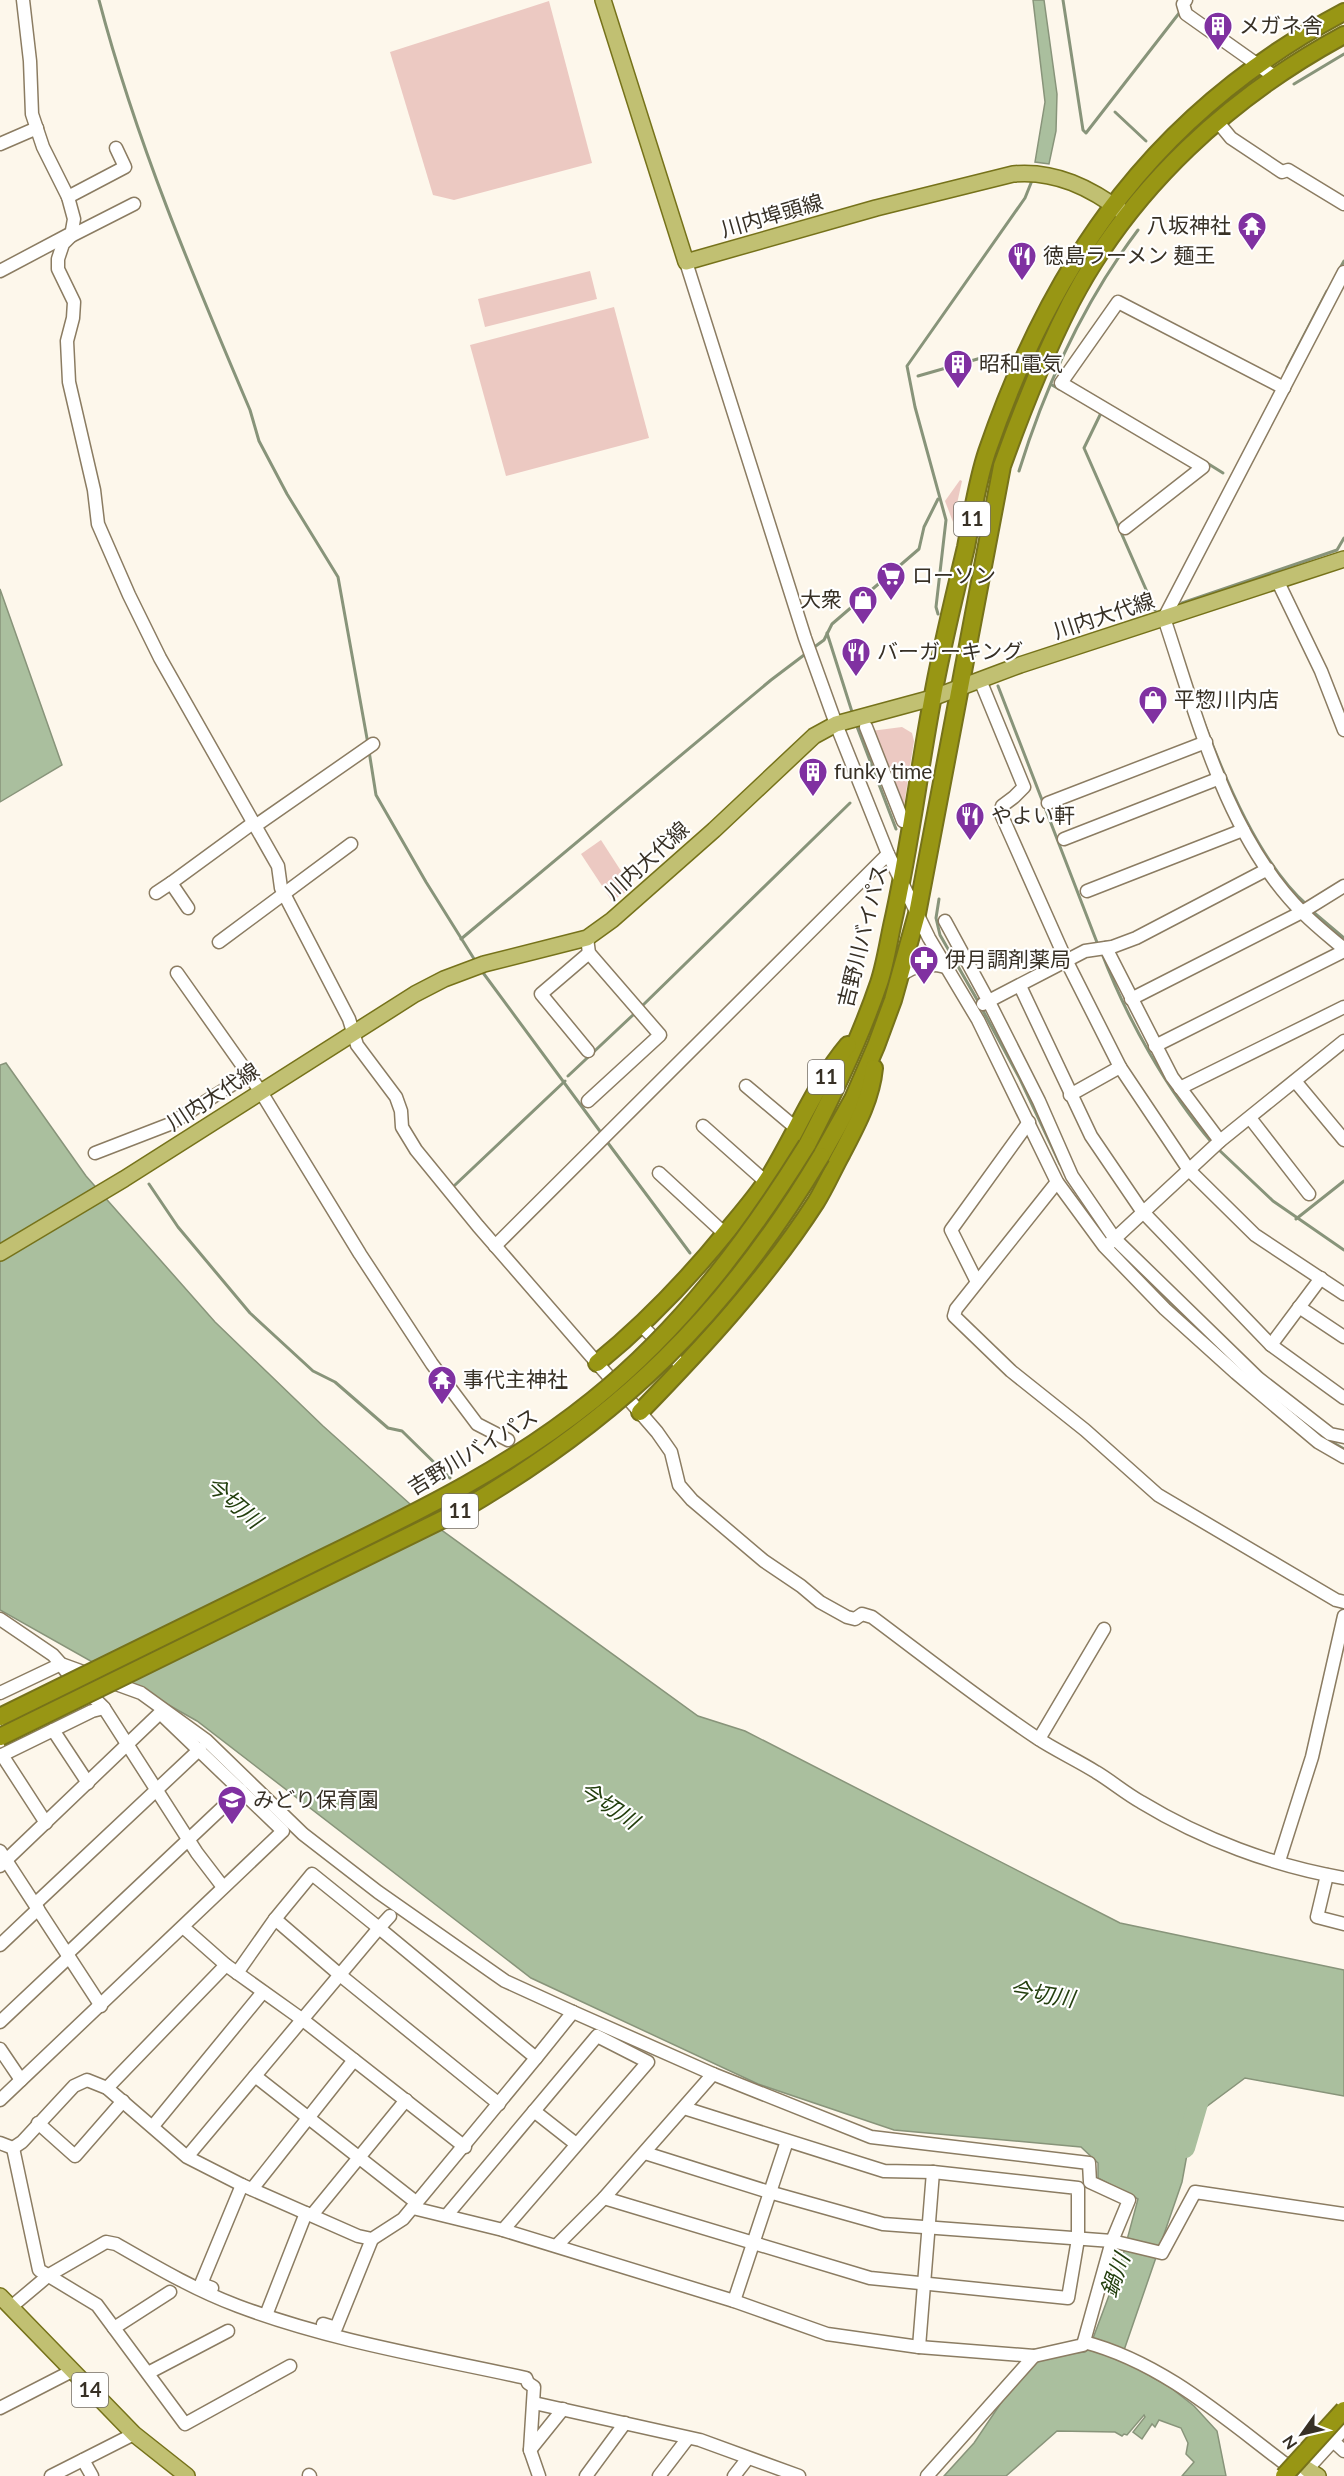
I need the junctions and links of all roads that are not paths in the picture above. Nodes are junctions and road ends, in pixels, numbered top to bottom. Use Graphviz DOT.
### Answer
graph roads {
  1 [pos="23,0"];
  2 [pos="603,0"];
  3 [pos="1186,0"];
  4 [pos="1344,12"];
  5 [pos="1344,35"];
  6 [pos="1256,66"];
  7 [pos="1275,77"];
  8 [pos="1217,121"];
  9 [pos="37,128"];
  10 [pos="0,144"];
  11 [pos="116,148"];
  12 [pos="68,197"];
  13 [pos="134,204"];
  14 [pos="1113,204"];
  15 [pos="1344,204"];
  16 [pos="1128,216"];
  17 [pos="71,234"];
  18 [pos="686,262"];
  19 [pos="0,271"];
  20 [pos="1344,273"];
  21 [pos="1284,388"];
  22 [pos="1125,528"];
  23 [pos="1344,559"];
  24 [pos="1278,582"];
  25 [pos="1164,618"];
  26 [pos="980,680"];
  27 [pos="959,688"];
  28 [pos="933,698"];
  29 [pos="853,722"];
  30 [pos="1344,730"];
  31 [pos="1206,742"];
  32 [pos="368,747"];
  33 [pos="1220,778"];
  34 [pos="1048,803"];
  35 [pos="903,821"];
  36 [pos="254,824"];
  37 [pos="1243,830"];
  38 [pos="1064,839"];
  39 [pos="351,844"];
  40 [pos="888,854"];
  41 [pos="1268,869"];
  42 [pos="171,883"];
  43 [pos="902,883"];
  44 [pos="1344,886"];
  45 [pos="1087,891"];
  46 [pos="156,893"];
  47 [pos="285,895"];
  48 [pos="188,908"];
  49 [pos="1302,912"];
  50 [pos="917,914"];
  51 [pos="945,921"];
  52 [pos="219,942"];
  53 [pos="588,946"];
  54 [pos="1102,948"];
  55 [pos="1344,950"];
  56 [pos="1066,960"];
  57 [pos="946,968"];
  58 [pos="177,973"];
  59 [pos="900,976"];
  60 [pos="1020,986"];
  61 [pos="1131,999"];
  62 [pos="980,1005"];
  63 [pos="1344,1007"];
  64 [pos="862,1029"];
  65 [pos="353,1032"];
  66 [pos="1344,1041"];
  67 [pos="876,1046"];
  68 [pos="1155,1046"];
  69 [pos="588,1050"];
  70 [pos="1120,1067"];
  71 [pos="249,1074"];
  72 [pos="1295,1081"];
  73 [pos="746,1086"];
  74 [pos="1180,1088"];
  75 [pos="261,1092"];
  76 [pos="1070,1095"];
  77 [pos="588,1101"];
  78 [pos="1250,1118"];
  79 [pos="1029,1122"];
  80 [pos="704,1126"];
  81 [pos="797,1130"];
  82 [pos="1344,1140"];
  83 [pos="1216,1144"];
  84 [pos="95,1154"];
  85 [pos="1189,1170"];
  86 [pos="659,1173"];
  87 [pos="766,1182"];
  88 [pos="1058,1182"];
  89 [pos="1309,1194"];
  90 [pos="1142,1211"];
  91 [pos="725,1234"];
  92 [pos="1110,1243"];
  93 [pos="495,1246"];
  94 [pos="0,1253"];
  95 [pos="1320,1278"];
  96 [pos="977,1282"];
  97 [pos="1344,1294"];
  98 [pos="1299,1307"];
  99 [pos="641,1325"];
  100 [pos="1344,1337"];
  101 [pos="1271,1345"];
  102 [pos="597,1363"];
  103 [pos="683,1367"];
  104 [pos="1344,1398"];
  105 [pos="640,1412"];
  106 [pos="508,1440"];
  107 [pos="1332,1441"];
  108 [pos="1344,1457"];
  109 [pos="1344,1602"];
  110 [pos="1344,1616"];
  111 [pos="0,1619"];
  112 [pos="1104,1629"];
  113 [pos="61,1664"];
  114 [pos="0,1693"];
  115 [pos="104,1708"];
  116 [pos="0,1717"];
  117 [pos="53,1730"];
  118 [pos="0,1737"];
  119 [pos="1039,1739"];
  120 [pos="128,1745"];
  121 [pos="200,1749"];
  122 [pos="1,1755"];
  123 [pos="88,1783"];
  124 [pos="242,1790"];
  125 [pos="157,1791"];
  126 [pos="46,1824"];
  127 [pos="188,1839"];
  128 [pos="2,1859"];
  129 [pos="1279,1861"];
  130 [pos="1327,1875"];
  131 [pos="1344,1878"];
  132 [pos="223,1887"];
  133 [pos="37,1906"];
  134 [pos="390,1916"];
  135 [pos="275,1919"];
  136 [pos="1344,1924"];
  137 [pos="183,1927"];
  138 [pos="379,1928"];
  139 [pos="0,1945"];
  140 [pos="68,1955"];
  141 [pos="226,1965"];
  142 [pos="237,1973"];
  143 [pos="340,1976"];
  144 [pos="264,1992"];
  145 [pos="101,2006"];
  146 [pos="573,2012"];
  147 [pos="303,2020"];
  148 [pos="0,2022"];
  149 [pos="0,2049"];
  150 [pos="536,2058"];
  151 [pos="354,2060"];
  152 [pos="713,2074"];
  153 [pos="255,2076"];
  154 [pos="21,2080"];
  155 [pos="107,2088"];
  156 [pos="0,2100"];
  157 [pos="406,2100"];
  158 [pos="123,2102"];
  159 [pos="500,2104"];
  160 [pos="684,2108"];
  161 [pos="534,2111"];
  162 [pos="309,2117"];
  163 [pos="38,2123"];
  164 [pos="153,2126"];
  165 [pos="787,2141"];
  166 [pos="0,2143"];
  167 [pos="576,2144"];
  168 [pos="465,2147"];
  169 [pos="13,2148"];
  170 [pos="645,2153"];
  171 [pos="187,2157"];
  172 [pos="358,2158"];
  173 [pos="933,2172"];
  174 [pos="247,2187"];
  175 [pos="769,2192"];
  176 [pos="604,2198"];
  177 [pos="415,2205"];
  178 [pos="309,2214"];
  179 [pos="1344,2214"];
  180 [pos="447,2215"];
  181 [pos="928,2228"];
  182 [pos="503,2230"];
  183 [pos="372,2239"];
  184 [pos="1078,2239"];
  185 [pos="753,2241"];
  186 [pos="1116,2242"];
  187 [pos="556,2246"];
  188 [pos="49,2275"];
  189 [pos="924,2284"];
  190 [pos="170,2292"];
  191 [pos="0,2296"];
  192 [pos="734,2301"];
  193 [pos="11,2307"];
  194 [pos="268,2310"];
  195 [pos="114,2328"];
  196 [pos="228,2331"];
  197 [pos="1086,2343"];
  198 [pos="919,2347"];
  199 [pos="1034,2356"];
  200 [pos="290,2366"];
  201 [pos="72,2371"];
  202 [pos="148,2373"];
  203 [pos="534,2403"];
  204 [pos="0,2408"];
  205 [pos="563,2409"];
  206 [pos="1344,2410"];
  207 [pos="625,2423"];
  208 [pos="1344,2429"];
  209 [pos="134,2434"];
  210 [pos="688,2438"];
  211 [pos="1333,2441"];
  212 [pos="530,2450"];
  213 [pos="1344,2451"];
  214 [pos="748,2457"];
  215 [pos="83,2460"];
  216 [pos="1309,2474"];
  217 [pos="51,2476"];
  218 [pos="92,2476"];
  219 [pos="187,2476"];
  220 [pos="539,2476"];
  221 [pos="586,2476"];
  222 [pos="659,2476"];
  223 [pos="734,2476"];
  224 [pos="799,2476"];
  225 [pos="927,2476"];
  226 [pos="1284,2476"];
  1 -- 9 [label="street"];
  2 -- 18 [label="main road"];
  3 -- 6 [label="street"];
  4 -- 6 [label="highway, 吉野川バイパス / 11"];
  5 -- 7 [label="highway, 吉野川バイパス / 11"];
  6 -- 7 [label="street"];
  6 -- 14 [label="highway, 吉野川バイパス / 11"];
  7 -- 8 [label="highway, 吉野川バイパス / 11"];
  8 -- 15 [label="street"];
  8 -- 16 [label="highway, 吉野川バイパス / 11"];
  9 -- 10 [label="street"];
  9 -- 12 [label="street"];
  11 -- 12 [label="street"];
  12 -- 17 [label="street"];
  13 -- 17 [label="street"];
  14 -- 16 [label="main road, 川内埠頭線"];
  14 -- 18 [label="main road, 川内埠頭線"];
  14 -- 28 [label="highway, 吉野川バイパス / 11"];
  16 -- 27 [label="highway, 吉野川バイパス / 11"];
  17 -- 19 [label="street"];
  17 -- 36 [label="street"];
  18 -- 29 [label="street"];
  20 -- 21 [label="street"];
  21 -- 22 [label="street"];
  21 -- 25 [label="street"];
  23 -- 24 [label="main road, 川内大代線"];
  24 -- 25 [label="main road, 川内大代線"];
  24 -- 30 [label="street"];
  25 -- 26 [label="main road, 川内大代線"];
  25 -- 31 [label="street"];
  26 -- 27 [label="main road, 川内大代線"];
  26 -- 56 [label="street"];
  27 -- 28 [label="main road, 川内大代線"];
  27 -- 50 [label="highway, 吉野川バイパス / 11"];
  28 -- 29 [label="main road, 川内大代線"];
  28 -- 43 [label="highway, 吉野川バイパス / 11"];
  29 -- 35 [label="street"];
  29 -- 40 [label="street"];
  29 -- 53 [label="main road, 川内大代線"];
  31 -- 33 [label="street"];
  31 -- 34 [label="street"];
  32 -- 36 [label="street"];
  33 -- 37 [label="street"];
  33 -- 38 [label="street"];
  36 -- 42 [label="street"];
  36 -- 47 [label="street"];
  37 -- 41 [label="street"];
  37 -- 45 [label="street"];
  39 -- 47 [label="street"];
  40 -- 43 [label="street"];
  40 -- 93 [label="street"];
  41 -- 49 [label="street"];
  41 -- 54 [label="street"];
  42 -- 46 [label="street"];
  42 -- 48 [label="street"];
  43 -- 50 [label="street"];
  43 -- 64 [label="highway, 吉野川バイパス / 11"];
  44 -- 49 [label="street"];
  47 -- 52 [label="street"];
  47 -- 65 [label="street"];
  49 -- 55 [label="street"];
  49 -- 61 [label="street"];
  50 -- 57 [label="street"];
  50 -- 59 [label="highway, 吉野川バイパス / 11"];
  51 -- 62 [label="street"];
  53 -- 65 [label="main road, 川内大代線"];
  53 -- 69 [label="street"];
  53 -- 77 [label="street"];
  54 -- 56 [label="street"];
  54 -- 61 [label="street"];
  55 -- 68 [label="street"];
  56 -- 60 [label="street"];
  56 -- 70 [label="street"];
  57 -- 59 [label="street"];
  57 -- 62 [label="street"];
  58 -- 71 [label="street"];
  59 -- 67 [label="highway, 吉野川バイパス / 11"];
  60 -- 62 [label="street"];
  60 -- 76 [label="street"];
  61 -- 68 [label="street"];
  62 -- 79 [label="street"];
  62 -- 92 [label="street"];
  63 -- 74 [label="street"];
  64 -- 81 [label="highway, 11"];
  64 -- 116 [label="highway, 吉野川バイパス / 11, bridge"];
  65 -- 75 [label="main road, 川内大代線"];
  65 -- 93 [label="street"];
  66 -- 72 [label="street"];
  67 -- 103 [label="highway, 11"];
  67 -- 118 [label="highway, 吉野川バイパス / 11, bridge"];
  68 -- 74 [label="street"];
  70 -- 76 [label="street"];
  70 -- 85 [label="street"];
  71 -- 75 [label="street"];
  71 -- 84 [label="street"];
  72 -- 78 [label="street"];
  72 -- 82 [label="street"];
  73 -- 81 [label="street"];
  74 -- 83 [label="street"];
  75 -- 94 [label="main road, 川内大代線"];
  75 -- 106 [label="street"];
  76 -- 90 [label="street"];
  78 -- 83 [label="street"];
  78 -- 89 [label="street"];
  79 -- 88 [label="street"];
  79 -- 96 [label="street"];
  80 -- 87 [label="street"];
  81 -- 87 [label="highway, 11"];
  83 -- 85 [label="street"];
  85 -- 90 [label="street"];
  85 -- 95 [label="street"];
  86 -- 91 [label="street"];
  87 -- 91 [label="highway, 11"];
  88 -- 92 [label="street"];
  88 -- 96 [label="street"];
  90 -- 92 [label="street"];
  90 -- 101 [label="street"];
  91 -- 99 [label="highway, 11"];
  92 -- 107 [label="street"];
  93 -- 102 [label="street"];
  95 -- 97 [label="street"];
  95 -- 98 [label="street"];
  96 -- 109 [label="street"];
  98 -- 100 [label="street"];
  98 -- 101 [label="street"];
  99 -- 102 [label="highway, 11"];
  99 -- 103 [label="street"];
  101 -- 104 [label="street"];
  102 -- 105 [label="street"];
  103 -- 105 [label="highway, 11"];
  105 -- 119 [label="street"];
  107 -- 108 [label="street"];
  110 -- 129 [label="street"];
  111 -- 113 [label="street"];
  112 -- 119 [label="street"];
  113 -- 114 [label="street"];
  113 -- 115 [label="street"];
  113 -- 146 [label="street"];
  115 -- 117 [label="street"];
  115 -- 120 [label="street"];
  117 -- 122 [label="street"];
  117 -- 123 [label="street"];
  119 -- 129 [label="street"];
  120 -- 121 [label="street"];
  120 -- 123 [label="street"];
  120 -- 125 [label="street"];
  121 -- 124 [label="street"];
  121 -- 125 [label="street"];
  122 -- 126 [label="street"];
  123 -- 126 [label="street"];
  124 -- 127 [label="street"];
  124 -- 132 [label="street"];
  125 -- 127 [label="street"];
  125 -- 133 [label="street"];
  126 -- 128 [label="street"];
  127 -- 132 [label="street"];
  127 -- 140 [label="street"];
  128 -- 133 [label="street"];
  129 -- 130 [label="street"];
  130 -- 131 [label="street"];
  130 -- 136 [label="street"];
  132 -- 137 [label="street"];
  133 -- 139 [label="street"];
  133 -- 140 [label="street"];
  134 -- 138 [label="street"];
  135 -- 138 [label="street"];
  135 -- 142 [label="street"];
  135 -- 143 [label="street"];
  137 -- 141 [label="street"];
  137 -- 145 [label="street"];
  138 -- 143 [label="street"];
  138 -- 150 [label="street"];
  140 -- 145 [label="street"];
  140 -- 148 [label="street"];
  141 -- 142 [label="street"];
  141 -- 155 [label="street"];
  142 -- 144 [label="street"];
  143 -- 147 [label="street"];
  143 -- 159 [label="street"];
  144 -- 147 [label="street"];
  144 -- 164 [label="street"];
  145 -- 154 [label="street"];
  146 -- 150 [label="street"];
  146 -- 152 [label="street"];
  147 -- 151 [label="street"];
  147 -- 153 [label="street"];
  149 -- 154 [label="street"];
  150 -- 159 [label="street"];
  151 -- 157 [label="street"];
  151 -- 162 [label="street"];
  152 -- 160 [label="street"];
  152 -- 186 [label="street"];
  153 -- 162 [label="street"];
  153 -- 171 [label="street"];
  154 -- 156 [label="street"];
  155 -- 158 [label="street"];
  155 -- 163 [label="street"];
  157 -- 168 [label="street"];
  157 -- 172 [label="street"];
  158 -- 163 [label="street"];
  158 -- 164 [label="street"];
  159 -- 168 [label="street"];
  160 -- 165 [label="street"];
  160 -- 170 [label="street"];
  161 -- 167 [label="street"];
  161 -- 167 [label="street"];
  161 -- 180 [label="street"];
  162 -- 172 [label="street"];
  162 -- 174 [label="street"];
  163 -- 169 [label="street"];
  164 -- 171 [label="street"];
  165 -- 173 [label="street"];
  165 -- 175 [label="street"];
  166 -- 169 [label="street"];
  167 -- 182 [label="street"];
  168 -- 177 [label="street"];
  169 -- 188 [label="street"];
  170 -- 175 [label="street"];
  170 -- 176 [label="street"];
  171 -- 174 [label="street"];
  172 -- 177 [label="street"];
  172 -- 178 [label="street"];
  173 -- 181 [label="street"];
  173 -- 184 [label="street"];
  174 -- 178 [label="street"];
  174 -- 194 [label="street"];
  175 -- 181 [label="street"];
  175 -- 185 [label="street"];
  176 -- 185 [label="street"];
  176 -- 187 [label="street"];
  177 -- 180 [label="street"];
  177 -- 183 [label="street"];
  178 -- 183 [label="street"];
  178 -- 194 [label="street"];
  179 -- 186 [label="street"];
  180 -- 182 [label="street"];
  181 -- 184 [label="street"];
  181 -- 189 [label="street"];
  182 -- 187 [label="street"];
  183 -- 194 [label="street"];
  184 -- 186 [label="street"];
  184 -- 189 [label="street"];
  185 -- 189 [label="street"];
  185 -- 192 [label="street"];
  186 -- 197 [label="street"];
  187 -- 192 [label="street"];
  188 -- 193 [label="street"];
  188 -- 195 [label="street"];
  188 -- 203 [label="street"];
  189 -- 198 [label="street"];
  190 -- 195 [label="street"];
  191 -- 193 [label="main road, 14"];
  192 -- 198 [label="street"];
  193 -- 201 [label="main road, 14"];
  195 -- 202 [label="street"];
  196 -- 202 [label="street"];
  197 -- 199 [label="street"];
  197 -- 216 [label="street"];
  198 -- 199 [label="street"];
  199 -- 225 [label="street"];
  200 -- 202 [label="street"];
  201 -- 204 [label="street"];
  201 -- 209 [label="main road, 14"];
  203 -- 205 [label="street"];
  203 -- 212 [label="street"];
  205 -- 207 [label="street"];
  205 -- 212 [label="street"];
  206 -- 226 [label="highway, bridge"];
  207 -- 210 [label="street"];
  207 -- 221 [label="street"];
  208 -- 211 [label="street"];
  209 -- 215 [label="street"];
  209 -- 219 [label="main road, 14"];
  210 -- 214 [label="street"];
  210 -- 222 [label="street"];
  211 -- 213 [label="street"];
  211 -- 216 [label="street"];
  212 -- 220 [label="street"];
  214 -- 223 [label="street"];
  214 -- 224 [label="street"];
  215 -- 217 [label="street"];
  215 -- 218 [label="street"];
}
